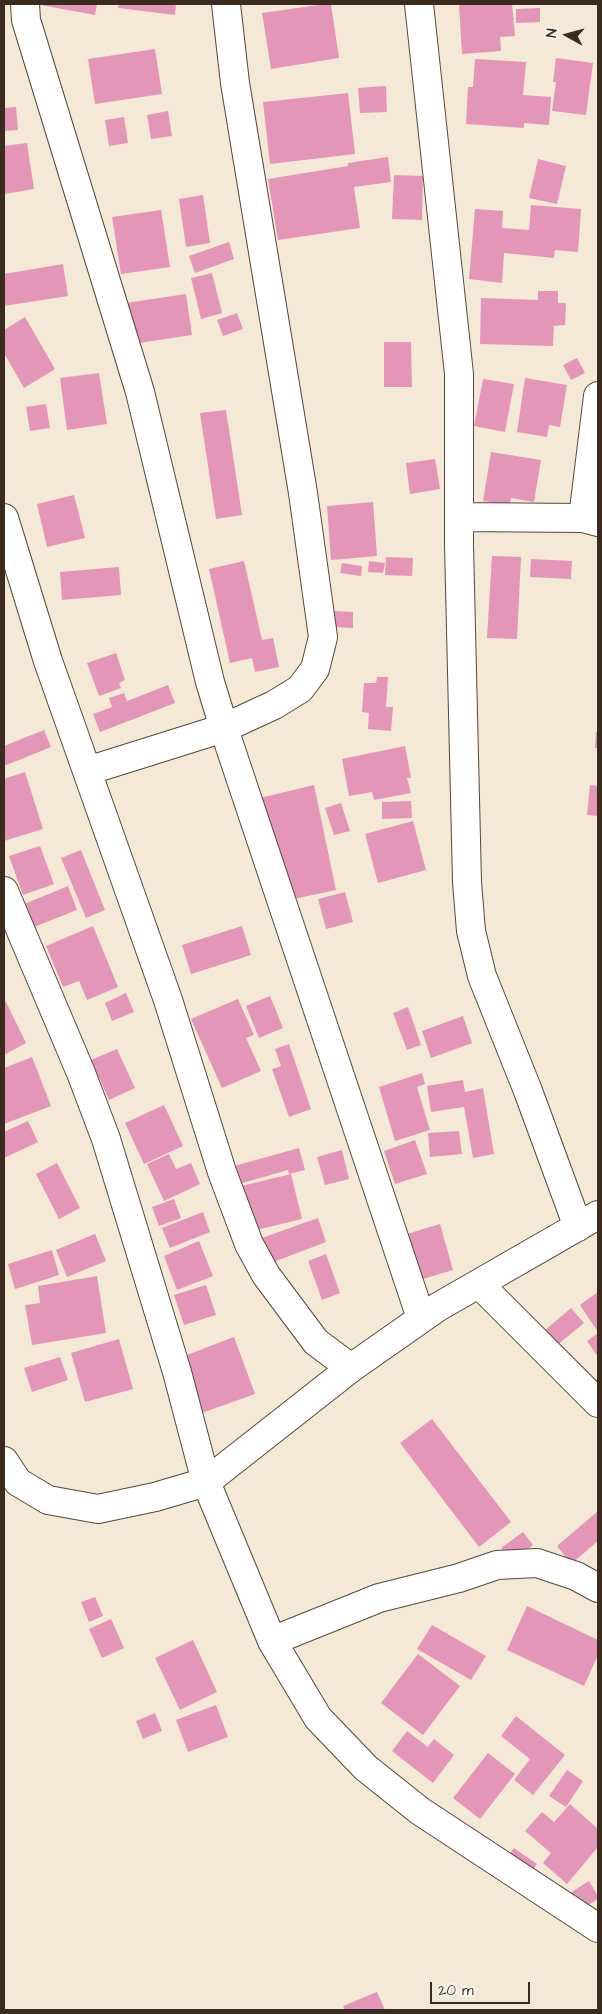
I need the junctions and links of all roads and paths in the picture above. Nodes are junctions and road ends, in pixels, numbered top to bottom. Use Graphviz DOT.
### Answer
graph roads {
  1 [pos="25,4"];
  2 [pos="226,4"];
  3 [pos="419,4"];
  4 [pos="598,396"];
  5 [pos="459,517"];
  6 [pos="4,518"];
  7 [pos="591,520"];
  8 [pos="224,728"];
  9 [pos="87,771"];
  10 [pos="7,907"];
  11 [pos="588,1221"];
  12 [pos="479,1284"];
  13 [pos="421,1318"];
  14 [pos="351,1368"];
  15 [pos="598,1403"];
  16 [pos="4,1461"];
  17 [pos="206,1482"];
  18 [pos="598,1588"];
  19 [pos="272,1641"];
  20 [pos="598,1928"];
  1 -- 8 [label="street"];
  2 -- 8 [label="street"];
  3 -- 5 [label="street"];
  4 -- 7 [label="street"];
  5 -- 7 [label="street"];
  5 -- 11 [label="street"];
  6 -- 9 [label="street"];
  8 -- 9 [label="street"];
  8 -- 13 [label="street"];
  9 -- 14 [label="street"];
  10 -- 17 [label="street"];
  11 -- 12 [label="street"];
  12 -- 13 [label="street"];
  12 -- 15 [label="street"];
  13 -- 14 [label="street"];
  14 -- 17 [label="street"];
  16 -- 17 [label="street"];
  17 -- 19 [label="street"];
  18 -- 19 [label="street"];
  19 -- 20 [label="street"];
}
